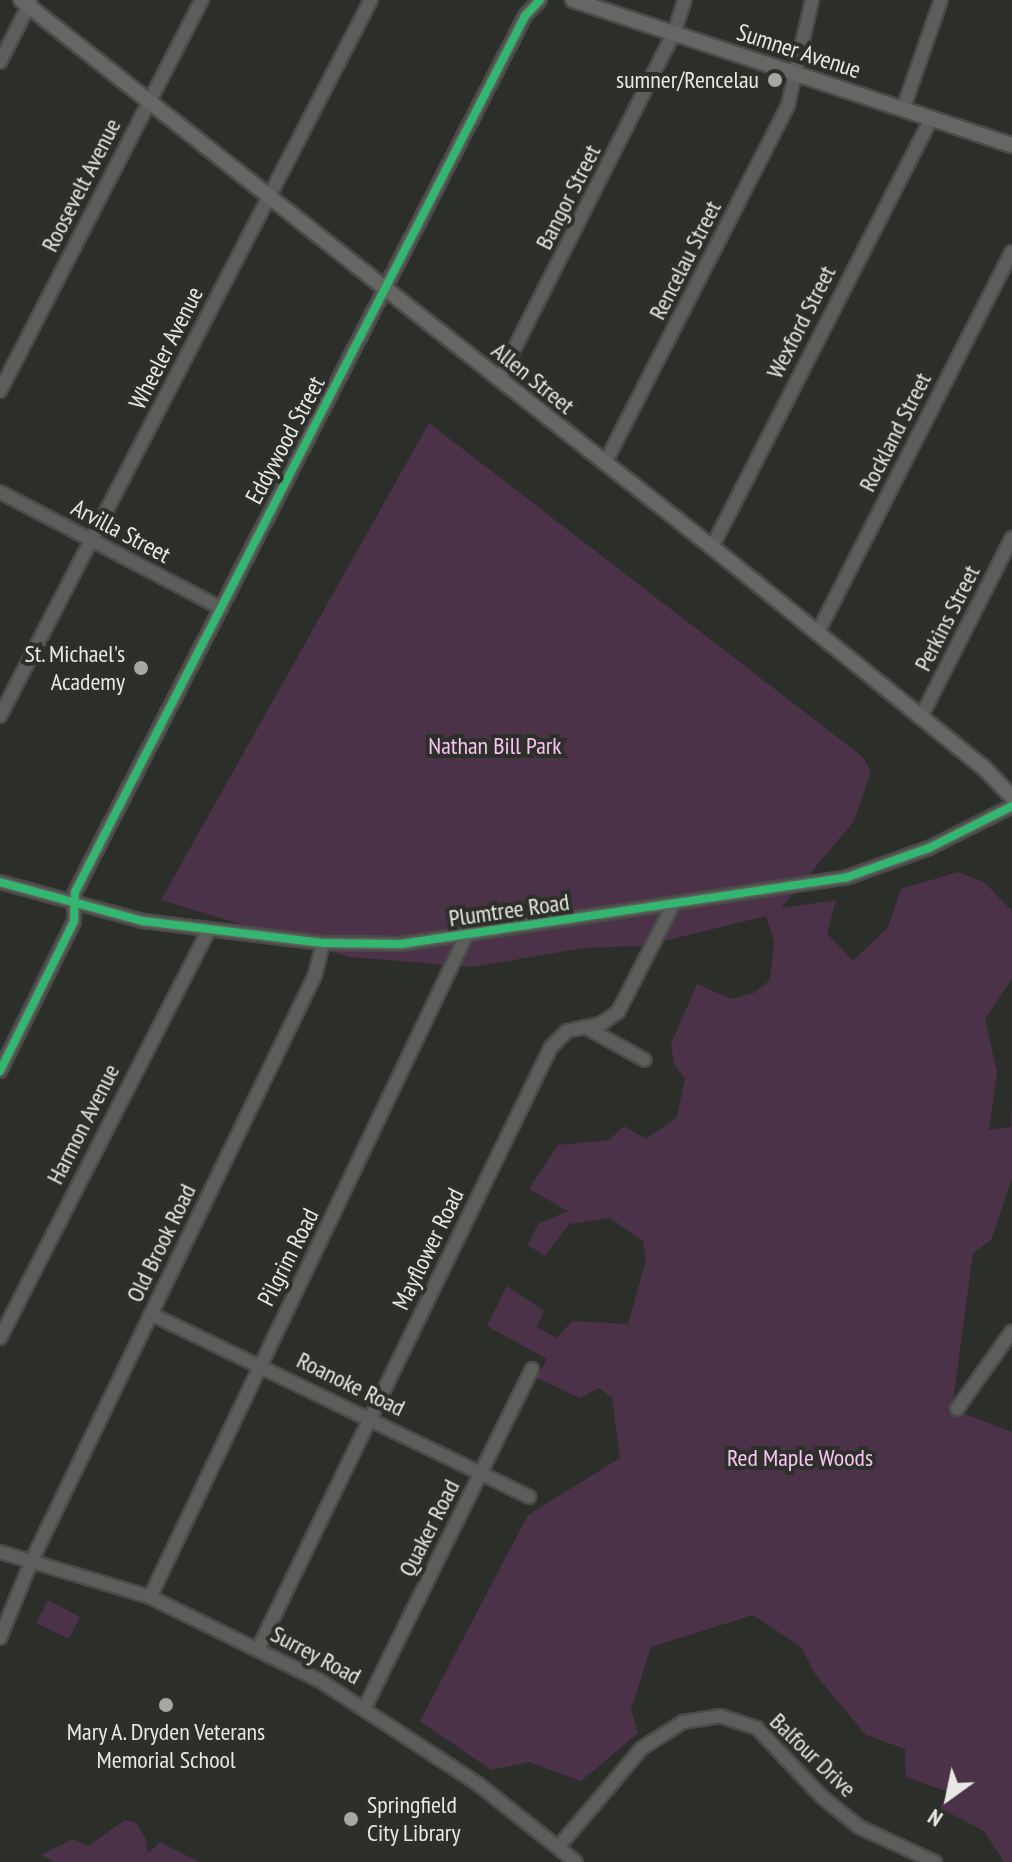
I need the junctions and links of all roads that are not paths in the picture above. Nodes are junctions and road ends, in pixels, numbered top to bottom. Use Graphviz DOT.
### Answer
graph roads {
  1 [pos="202,0"];
  2 [pos="371,0"];
  3 [pos="540,0"];
  4 [pos="573,0"];
  5 [pos="685,0"];
  6 [pos="812,0"];
  7 [pos="941,0"];
  8 [pos="27,2"];
  9 [pos="674,33"];
  10 [pos="0,62"];
  11 [pos="796,73"];
  12 [pos="150,101"];
  13 [pos="903,109"];
  14 [pos="931,119"];
  15 [pos="1012,145"];
  16 [pos="268,196"];
  17 [pos="1012,252"];
  18 [pos="387,290"];
  19 [pos="499,379"];
  20 [pos="0,391"];
  21 [pos="605,463"];
  22 [pos="0,492"];
  23 [pos="1012,538"];
  24 [pos="92,541"];
  25 [pos="712,547"];
  26 [pos="221,608"];
  27 [pos="817,634"];
  28 [pos="0,716"];
  29 [pos="921,717"];
  30 [pos="1012,797"];
  31 [pos="1012,806"];
  32 [pos="0,882"];
  33 [pos="73,902"];
  34 [pos="673,905"];
  35 [pos="208,931"];
  36 [pos="466,936"];
  37 [pos="323,943"];
  38 [pos="585,1027"];
  39 [pos="645,1060"];
  40 [pos="0,1071"];
  41 [pos="151,1314"];
  42 [pos="1012,1331"];
  43 [pos="0,1338"];
  44 [pos="259,1364"];
  45 [pos="532,1369"];
  46 [pos="957,1409"];
  47 [pos="369,1418"];
  48 [pos="481,1473"];
  49 [pos="529,1497"];
  50 [pos="0,1552"];
  51 [pos="32,1560"];
  52 [pos="150,1597"];
  53 [pos="0,1638"];
  54 [pos="258,1649"];
  55 [pos="365,1707"];
  56 [pos="560,1845"];
  57 [pos="576,1862"];
  58 [pos="935,1862"];
  1 -- 12 [label="street, Roosevelt Avenue"];
  2 -- 16 [label="street, Wheeler Avenue"];
  3 -- 18 [label="street, Eddywood Street"];
  4 -- 9 [label="main road, Sumner Avenue"];
  5 -- 9 [label="street, Bangor Street"];
  6 -- 11 [label="street, Rencelau Street"];
  7 -- 13 [label="street"];
  8 -- 10 [label="street"];
  8 -- 12 [label="main road, Allen Street"];
  9 -- 11 [label="main road, Sumner Avenue"];
  9 -- 19 [label="street, Bangor Street"];
  11 -- 13 [label="main road, Sumner Avenue"];
  11 -- 21 [label="street, Rencelau Street"];
  12 -- 16 [label="main road, Allen Street"];
  12 -- 20 [label="street, Roosevelt Avenue"];
  13 -- 14 [label="main road, Sumner Avenue"];
  14 -- 15 [label="main road, Sumner Avenue"];
  14 -- 25 [label="street, Wexford Street"];
  16 -- 18 [label="main road, Allen Street"];
  16 -- 24 [label="street, Wheeler Avenue"];
  17 -- 27 [label="street, Rockland Street"];
  18 -- 19 [label="main road, Allen Street"];
  18 -- 26 [label="street, Eddywood Street"];
  19 -- 21 [label="main road, Allen Street"];
  21 -- 25 [label="main road, Allen Street"];
  22 -- 24 [label="street, Arvilla Street"];
  23 -- 29 [label="street, Perkins Street"];
  24 -- 26 [label="street, Arvilla Street"];
  24 -- 28 [label="street, Wheeler Avenue"];
  25 -- 27 [label="main road, Allen Street"];
  26 -- 33 [label="street, Eddywood Street"];
  27 -- 29 [label="main road, Allen Street"];
  29 -- 30 [label="main road, Allen Street"];
  31 -- 34 [label="street, Plumtree Road"];
  32 -- 33 [label="street, Plumtree Road"];
  33 -- 35 [label="street, Plumtree Road"];
  33 -- 40 [label="street, Eddywood Street"];
  34 -- 36 [label="street, Plumtree Road"];
  34 -- 38 [label="street, Mayflower Road"];
  35 -- 37 [label="street, Plumtree Road"];
  35 -- 43 [label="street, Harmon Avenue"];
  36 -- 37 [label="street, Plumtree Road"];
  36 -- 44 [label="street, Pilgrim Road"];
  37 -- 41 [label="street, Old Brook Road"];
  38 -- 39 [label="street"];
  38 -- 47 [label="street, Mayflower Road"];
  41 -- 44 [label="street, Roanoke Road"];
  41 -- 51 [label="street, Old Brook Road"];
  42 -- 46 [label="street"];
  44 -- 47 [label="street, Roanoke Road"];
  44 -- 52 [label="street, Pilgrim Road"];
  45 -- 48 [label="street, Quaker Road"];
  47 -- 48 [label="street, Roanoke Road"];
  47 -- 54 [label="street, Mayflower Road"];
  48 -- 49 [label="street, Roanoke Road"];
  48 -- 55 [label="street, Quaker Road"];
  50 -- 51 [label="street, Surrey Road"];
  51 -- 52 [label="street, Surrey Road"];
  51 -- 53 [label="street, Old Brook Road"];
  52 -- 54 [label="street, Surrey Road"];
  54 -- 55 [label="street, Surrey Road"];
  55 -- 56 [label="street, Surrey Road"];
  56 -- 57 [label="street, Surrey Road"];
  56 -- 58 [label="street, Balfour Drive"];
}
